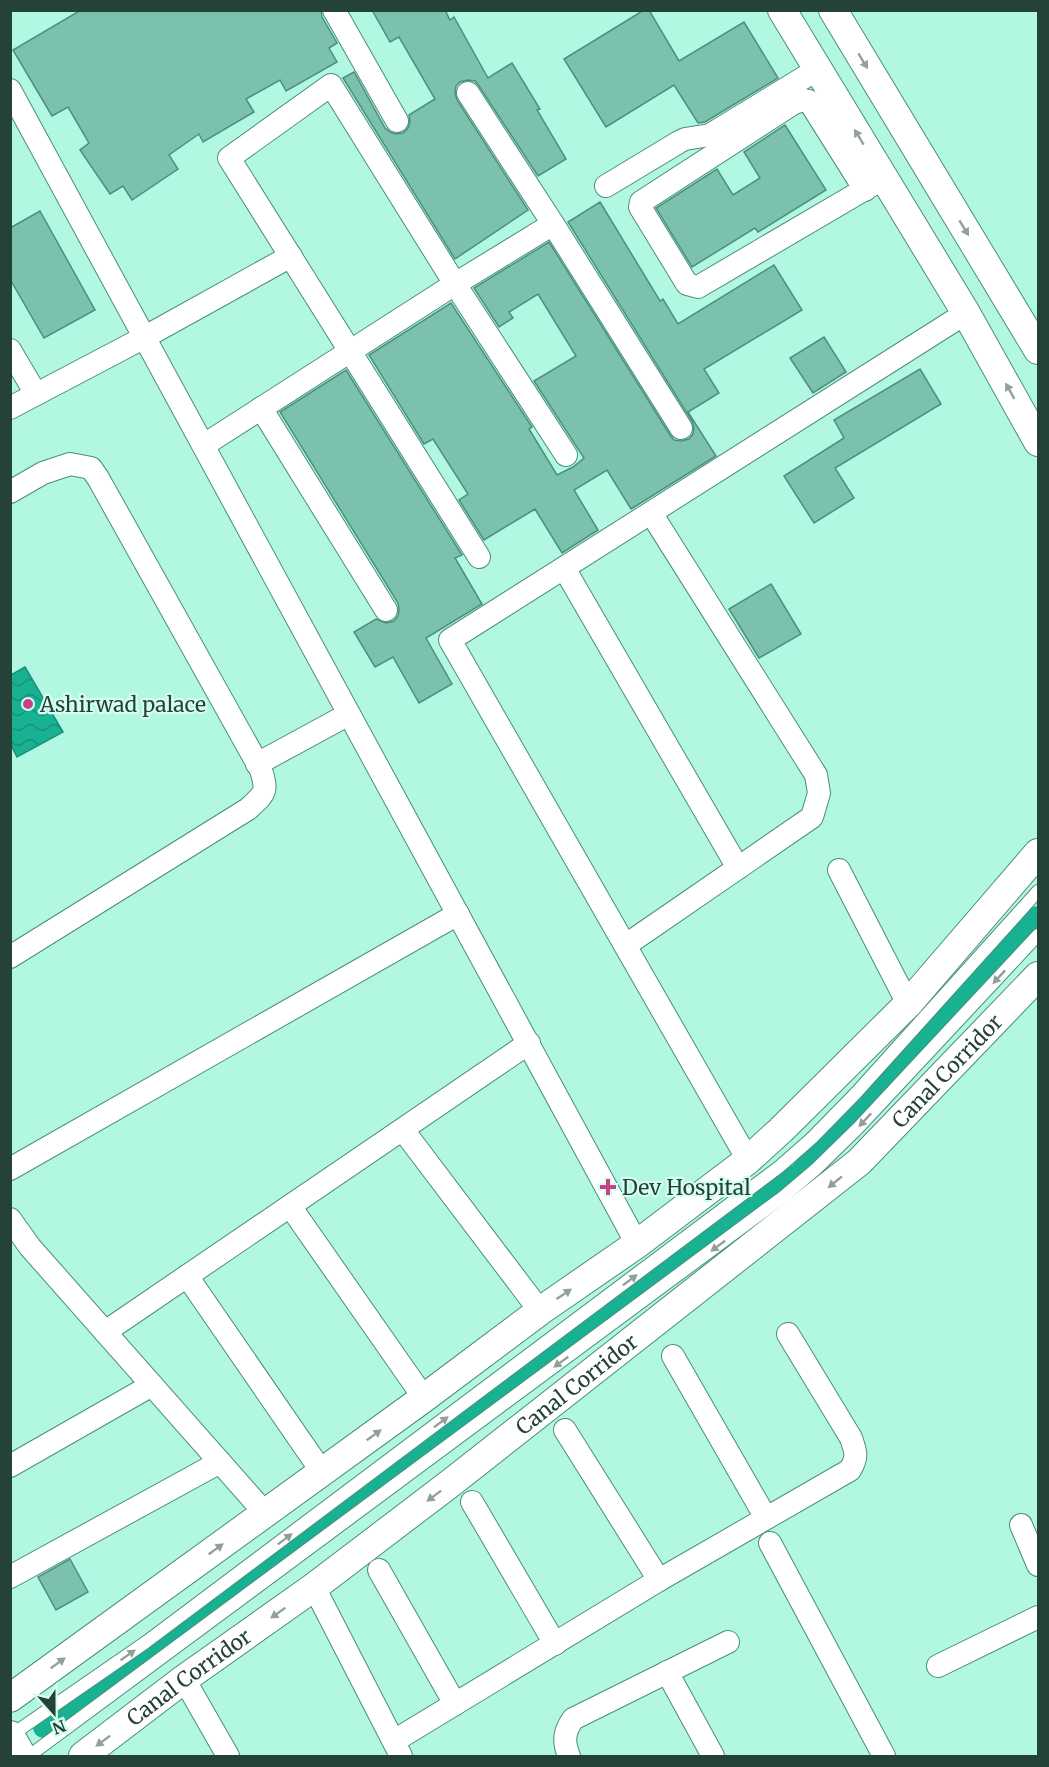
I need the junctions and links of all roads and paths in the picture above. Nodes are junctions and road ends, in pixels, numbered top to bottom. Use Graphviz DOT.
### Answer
graph roads {
  1 [pos="333,10"];
  2 [pos="782,10"];
  3 [pos="833,10"];
  4 [pos="818,69"];
  5 [pos="10,90"];
  6 [pos="468,93"];
  7 [pos="397,121"];
  8 [pos="874,184"];
  9 [pos="606,186"];
  10 [pos="553,224"];
  11 [pos="291,256"];
  12 [pos="455,284"];
  13 [pos="966,313"];
  14 [pos="145,337"];
  15 [pos="10,350"];
  16 [pos="1038,350"];
  17 [pos="350,351"];
  18 [pos="36,394"];
  19 [pos="10,408"];
  20 [pos="261,408"];
  21 [pos="681,428"];
  22 [pos="1038,442"];
  23 [pos="204,445"];
  24 [pos="566,455"];
  25 [pos="10,492"];
  26 [pos="651,513"];
  27 [pos="479,557"];
  28 [pos="564,568"];
  29 [pos="386,610"];
  30 [pos="350,714"];
  31 [pos="258,764"];
  32 [pos="1038,853"];
  33 [pos="738,868"];
  34 [pos="839,870"];
  35 [pos="1038,891"];
  36 [pos="458,914"];
  37 [pos="1038,934"];
  38 [pos="626,945"];
  39 [pos="10,957"];
  40 [pos="1038,976"];
  41 [pos="908,1004"];
  42 [pos="529,1044"];
  43 [pos="402,1130"];
  44 [pos="748,1160"];
  45 [pos="10,1169"];
  46 [pos="290,1206"];
  47 [pos="10,1219"];
  48 [pos="637,1244"];
  49 [pos="187,1276"];
  50 [pos="540,1311"];
  51 [pos="105,1332"];
  52 [pos="788,1334"];
  53 [pos="673,1356"];
  54 [pos="152,1385"];
  55 [pos="424,1398"];
  56 [pos="565,1430"];
  57 [pos="220,1462"];
  58 [pos="10,1466"];
  59 [pos="322,1472"];
  60 [pos="472,1502"];
  61 [pos="265,1514"];
  62 [pos="766,1518"];
  63 [pos="1021,1526"];
  64 [pos="770,1544"];
  65 [pos="1038,1565"];
  66 [pos="379,1570"];
  67 [pos="10,1577"];
  68 [pos="659,1581"];
  69 [pos="314,1587"];
  70 [pos="1038,1617"];
  71 [pos="728,1642"];
  72 [pos="555,1644"];
  73 [pos="938,1666"];
  74 [pos="667,1672"];
  75 [pos="184,1679"];
  76 [pos="10,1698"];
  77 [pos="455,1704"];
  78 [pos="11,1736"];
  79 [pos="397,1749"];
  80 [pos="22,1756"];
  81 [pos="29,1756"];
  82 [pos="83,1756"];
  83 [pos="228,1756"];
  84 [pos="569,1756"];
  85 [pos="713,1756"];
  86 [pos="884,1756"];
  1 -- 7 [label="street"];
  2 -- 4 [label="street"];
  3 -- 16 [label="street, one-way"];
  8 -- 4 [label="street, one-way"];
  4 -- 9 [label="street"];
  5 -- 14 [label="street"];
  6 -- 10 [label="street"];
  8 -- 8 [label="street"];
  8 -- 13 [label="street"];
  10 -- 12 [label="street"];
  10 -- 21 [label="street"];
  11 -- 12 [label="street"];
  11 -- 14 [label="street"];
  11 -- 17 [label="street"];
  12 -- 17 [label="street"];
  12 -- 24 [label="street"];
  22 -- 13 [label="street, one-way"];
  13 -- 26 [label="street"];
  14 -- 18 [label="street"];
  14 -- 23 [label="street"];
  15 -- 18 [label="street"];
  17 -- 20 [label="street"];
  17 -- 27 [label="street"];
  18 -- 19 [label="street"];
  20 -- 23 [label="street"];
  20 -- 29 [label="street"];
  23 -- 30 [label="street"];
  25 -- 31 [label="street"];
  26 -- 28 [label="street"];
  26 -- 33 [label="street"];
  28 -- 33 [label="street"];
  28 -- 38 [label="street"];
  30 -- 31 [label="street"];
  30 -- 36 [label="street"];
  31 -- 39 [label="street"];
  32 -- 41 [label="street"];
  33 -- 38 [label="street"];
  34 -- 41 [label="street"];
  78 -- 35 [label="lane, one-way"];
  36 -- 42 [label="street"];
  36 -- 45 [label="street"];
  37 -- 81 [label="lane, one-way"];
  38 -- 44 [label="street"];
  40 -- 69 [label="street, Canal Corridor, one-way"];
  41 -- 44 [label="street"];
  42 -- 43 [label="street"];
  42 -- 48 [label="street"];
  43 -- 46 [label="street"];
  43 -- 50 [label="street"];
  44 -- 48 [label="street"];
  46 -- 49 [label="street"];
  46 -- 55 [label="street"];
  47 -- 51 [label="street"];
  50 -- 48 [label="street, one-way"];
  49 -- 51 [label="street"];
  49 -- 59 [label="street"];
  50 -- 55 [label="street"];
  51 -- 54 [label="street"];
  52 -- 62 [label="street"];
  53 -- 62 [label="street"];
  54 -- 57 [label="street"];
  54 -- 58 [label="street"];
  59 -- 55 [label="street, one-way"];
  56 -- 68 [label="street"];
  57 -- 61 [label="street"];
  57 -- 67 [label="street"];
  59 -- 61 [label="street"];
  60 -- 72 [label="street"];
  76 -- 61 [label="street, one-way"];
  62 -- 68 [label="street"];
  63 -- 65 [label="street"];
  64 -- 86 [label="street"];
  66 -- 77 [label="street"];
  68 -- 72 [label="street"];
  69 -- 75 [label="street, Canal Corridor, one-way"];
  69 -- 79 [label="street"];
  70 -- 73 [label="street"];
  71 -- 74 [label="street"];
  72 -- 77 [label="street"];
  74 -- 84 [label="street"];
  74 -- 85 [label="street"];
  75 -- 82 [label="street, Canal Corridor, one-way"];
  75 -- 83 [label="street"];
  77 -- 79 [label="street"];
  78 -- 80 [label="street"];
}
